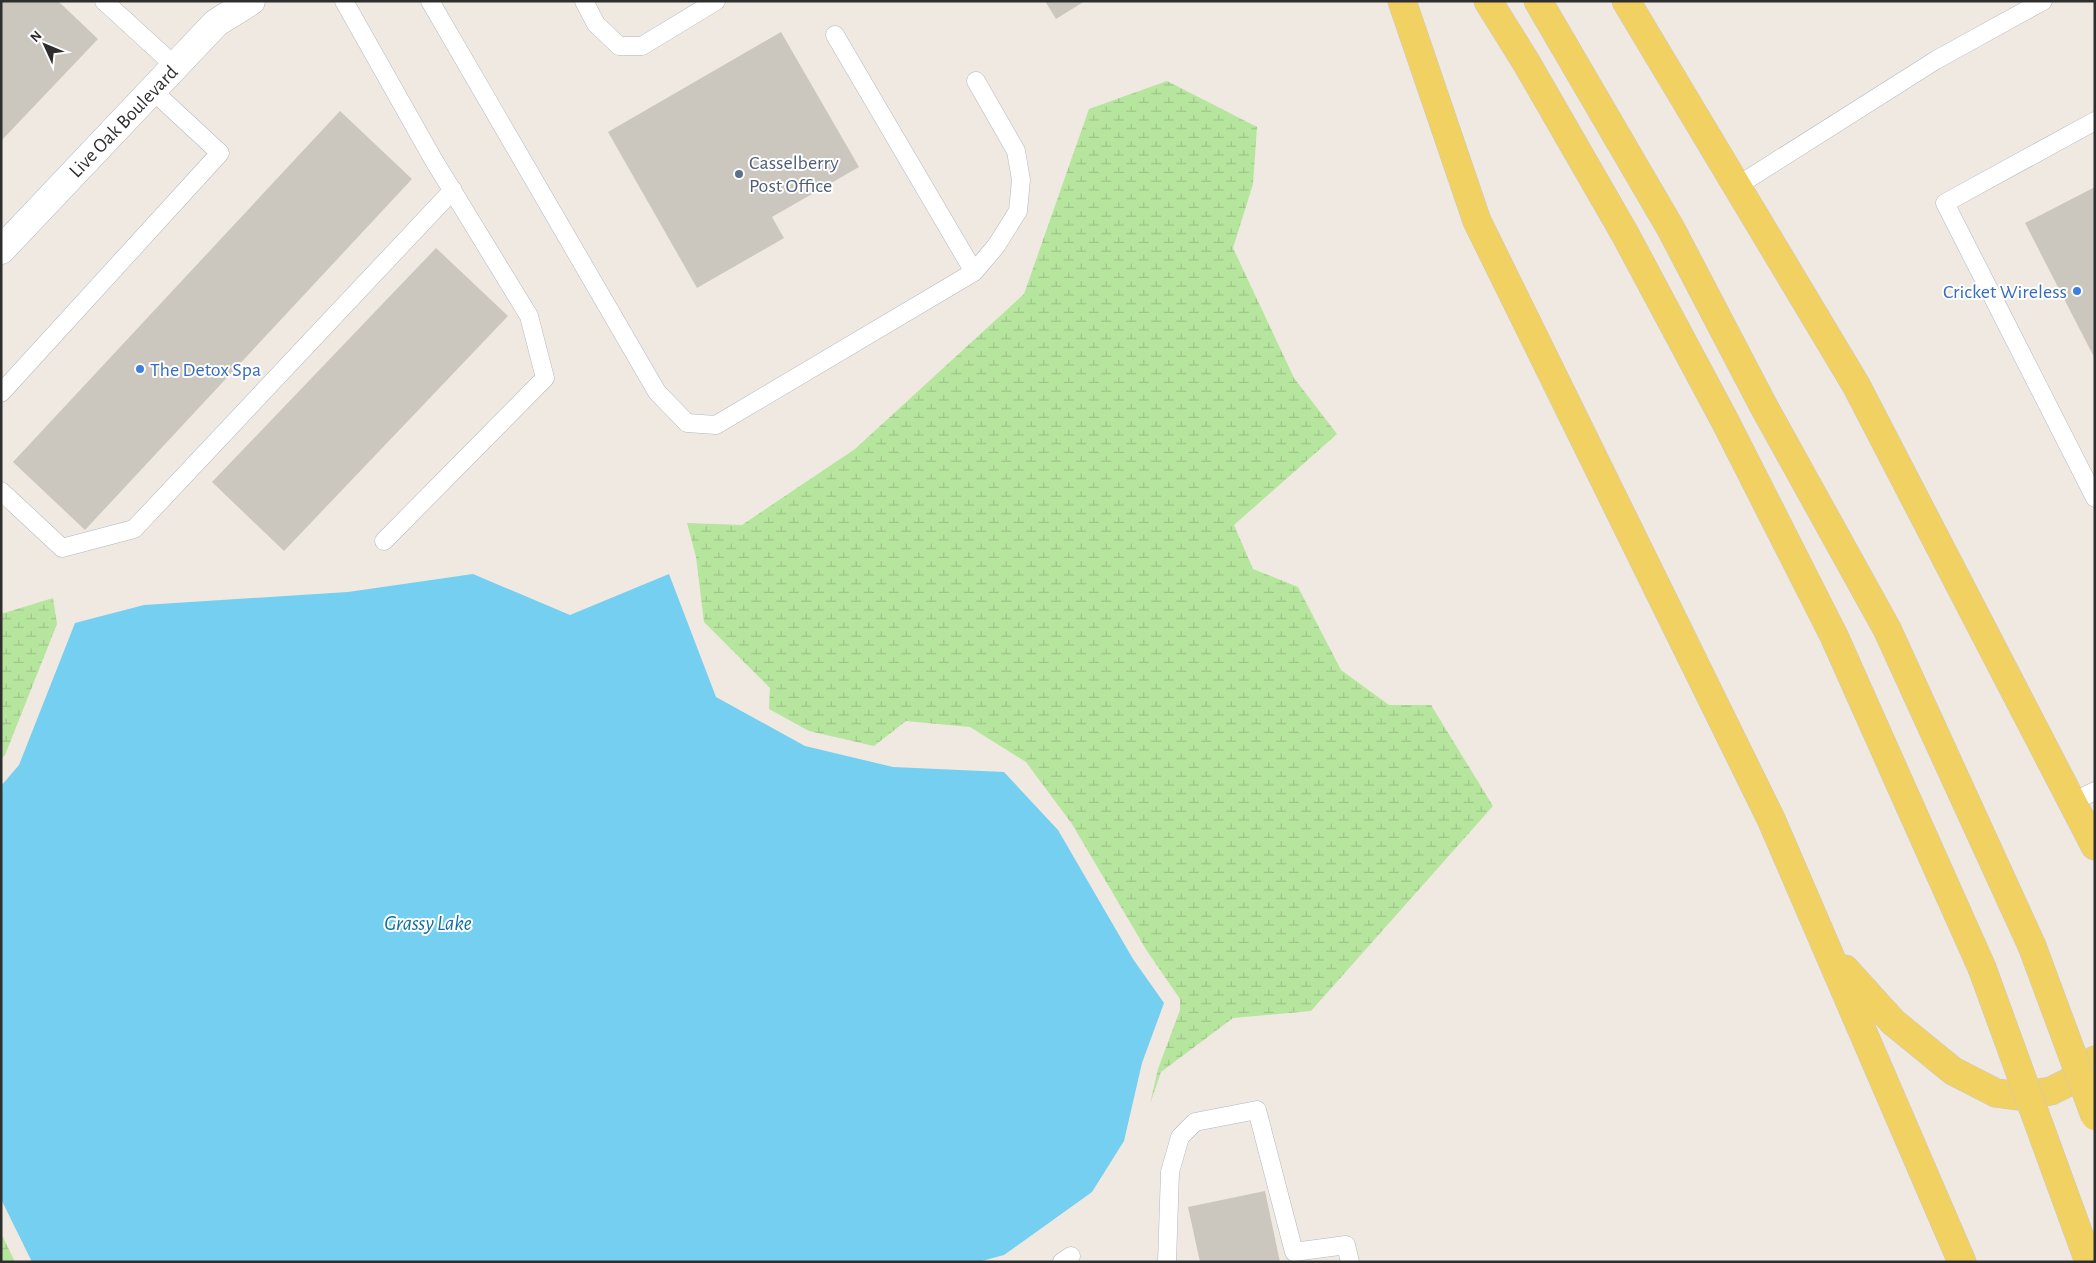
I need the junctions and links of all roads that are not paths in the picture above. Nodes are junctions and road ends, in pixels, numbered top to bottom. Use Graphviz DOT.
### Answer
graph roads {
  1 [pos="104,1"];
  2 [pos="251,1"];
  3 [pos="344,1"];
  4 [pos="430,1"];
  5 [pos="584,1"];
  6 [pos="716,1"];
  7 [pos="1402,1"];
  8 [pos="1488,1"];
  9 [pos="1538,1"];
  10 [pos="1626,1"];
  11 [pos="2043,1"];
  12 [pos="835,35"];
  13 [pos="176,66"];
  14 [pos="976,81"];
  15 [pos="152,90"];
  16 [pos="2095,120"];
  17 [pos="1737,186"];
  18 [pos="452,190"];
  19 [pos="1,250"];
  20 [pos="974,272"];
  21 [pos="1,393"];
  22 [pos="1,491"];
  23 [pos="2095,498"];
  24 [pos="384,541"];
  25 [pos="2084,797"];
  26 [pos="2095,846"];
  27 [pos="1830,953"];
  28 [pos="2095,1060"];
  29 [pos="2095,1116"];
  30 [pos="1167,1262"];
  31 [pos="1350,1262"];
  32 [pos="1962,1262"];
  33 [pos="2090,1262"];
  1 -- 13 [label="lane"];
  2 -- 13 [label="street, Live Oak Boulevard"];
  3 -- 18 [label="lane"];
  4 -- 20 [label="lane"];
  5 -- 6 [label="lane"];
  7 -- 27 [label="main road"];
  8 -- 33 [label="main road, bridge"];
  9 -- 29 [label="main road, bridge"];
  10 -- 17 [label="main road"];
  11 -- 17 [label="lane"];
  12 -- 20 [label="lane"];
  13 -- 15 [label="street, Live Oak Boulevard"];
  14 -- 20 [label="lane"];
  15 -- 19 [label="street, Live Oak Boulevard"];
  15 -- 21 [label="lane"];
  16 -- 23 [label="lane"];
  17 -- 25 [label="main road"];
  18 -- 22 [label="lane"];
  18 -- 24 [label="lane"];
  25 -- 26 [label="main road"];
  27 -- 28 [label="main road"];
  27 -- 32 [label="main road"];
  30 -- 31 [label="lane"];
}
